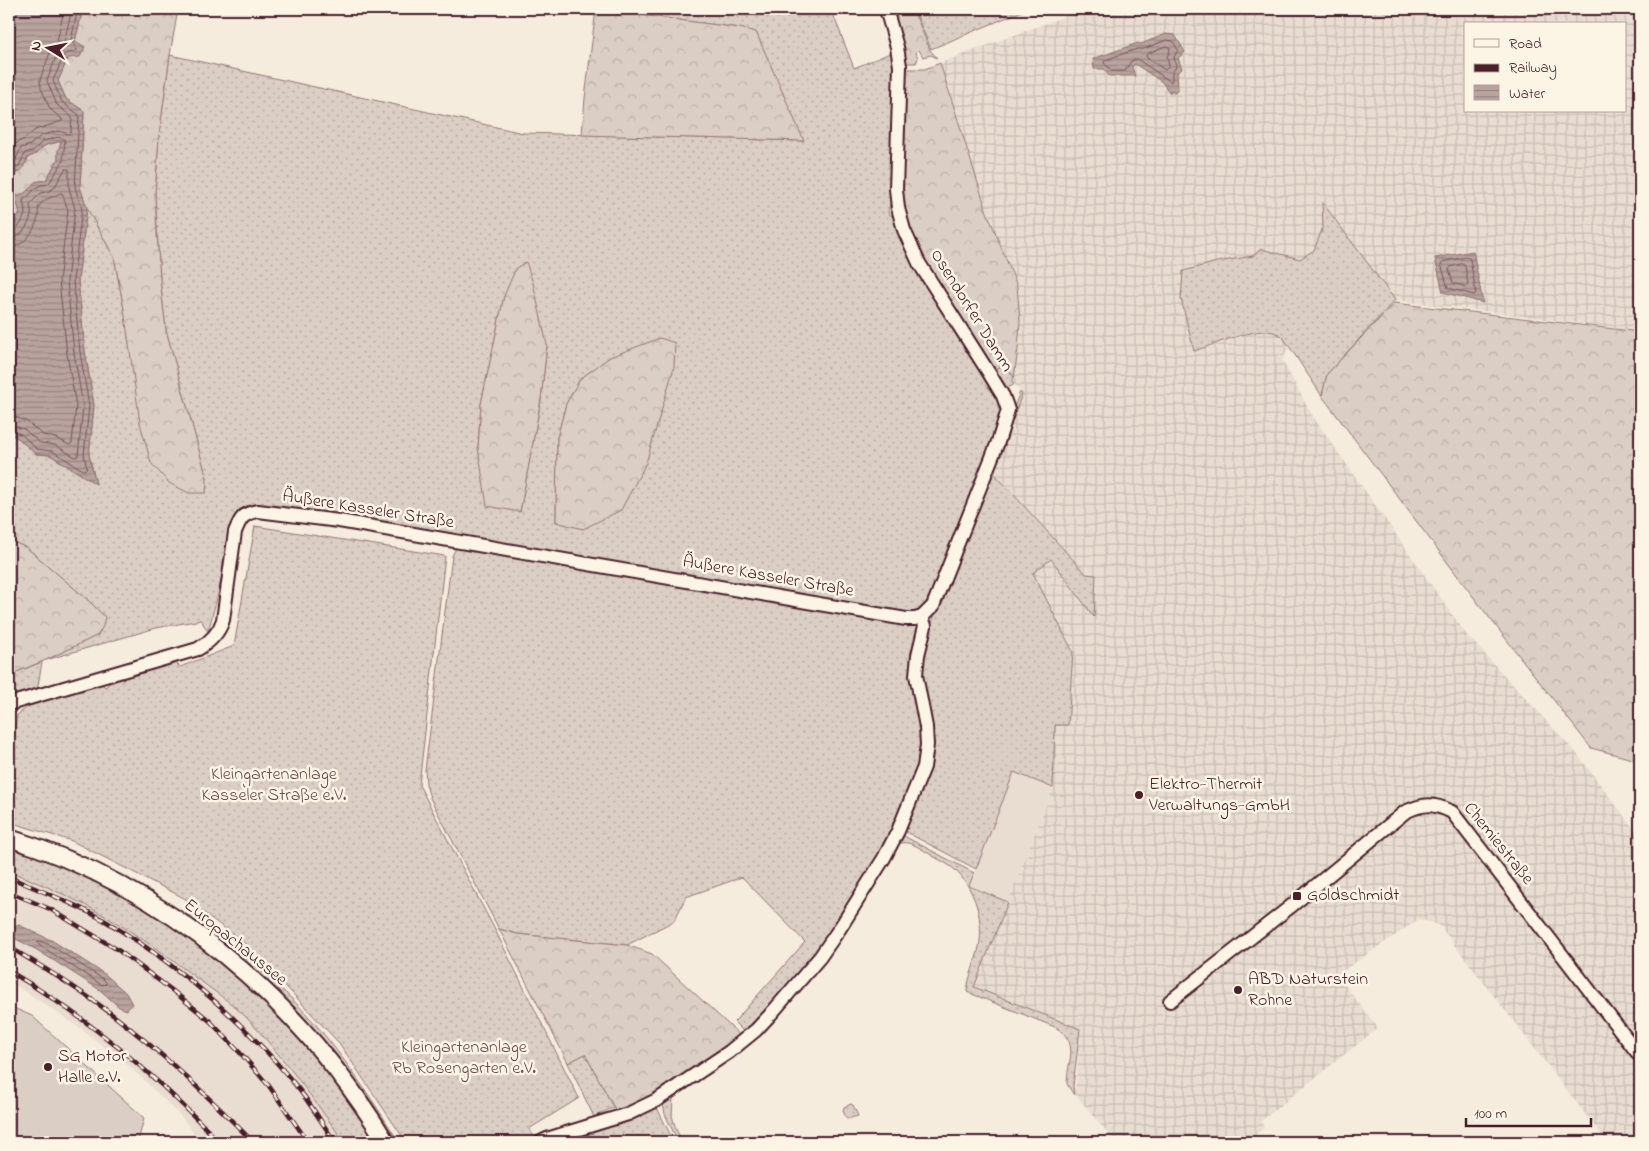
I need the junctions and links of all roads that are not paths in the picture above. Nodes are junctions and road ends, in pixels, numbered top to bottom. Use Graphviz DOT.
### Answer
graph roads {
  1 [pos="886,9"];
  2 [pos="922,617"];
  3 [pos="9,704"];
  4 [pos="9,838"];
  5 [pos="1170,1001"];
  6 [pos="1640,1056"];
  7 [pos="386,1142"];
  8 [pos="540,1142"];
  1 -- 2 [label="street, Osendorfer Damm"];
  2 -- 3 [label="street, Äußere Kasseler Straße"];
  2 -- 8 [label="street"];
  4 -- 7 [label="main road, Europachaussee"];
  5 -- 6 [label="street, Chemiestraße"];
}
